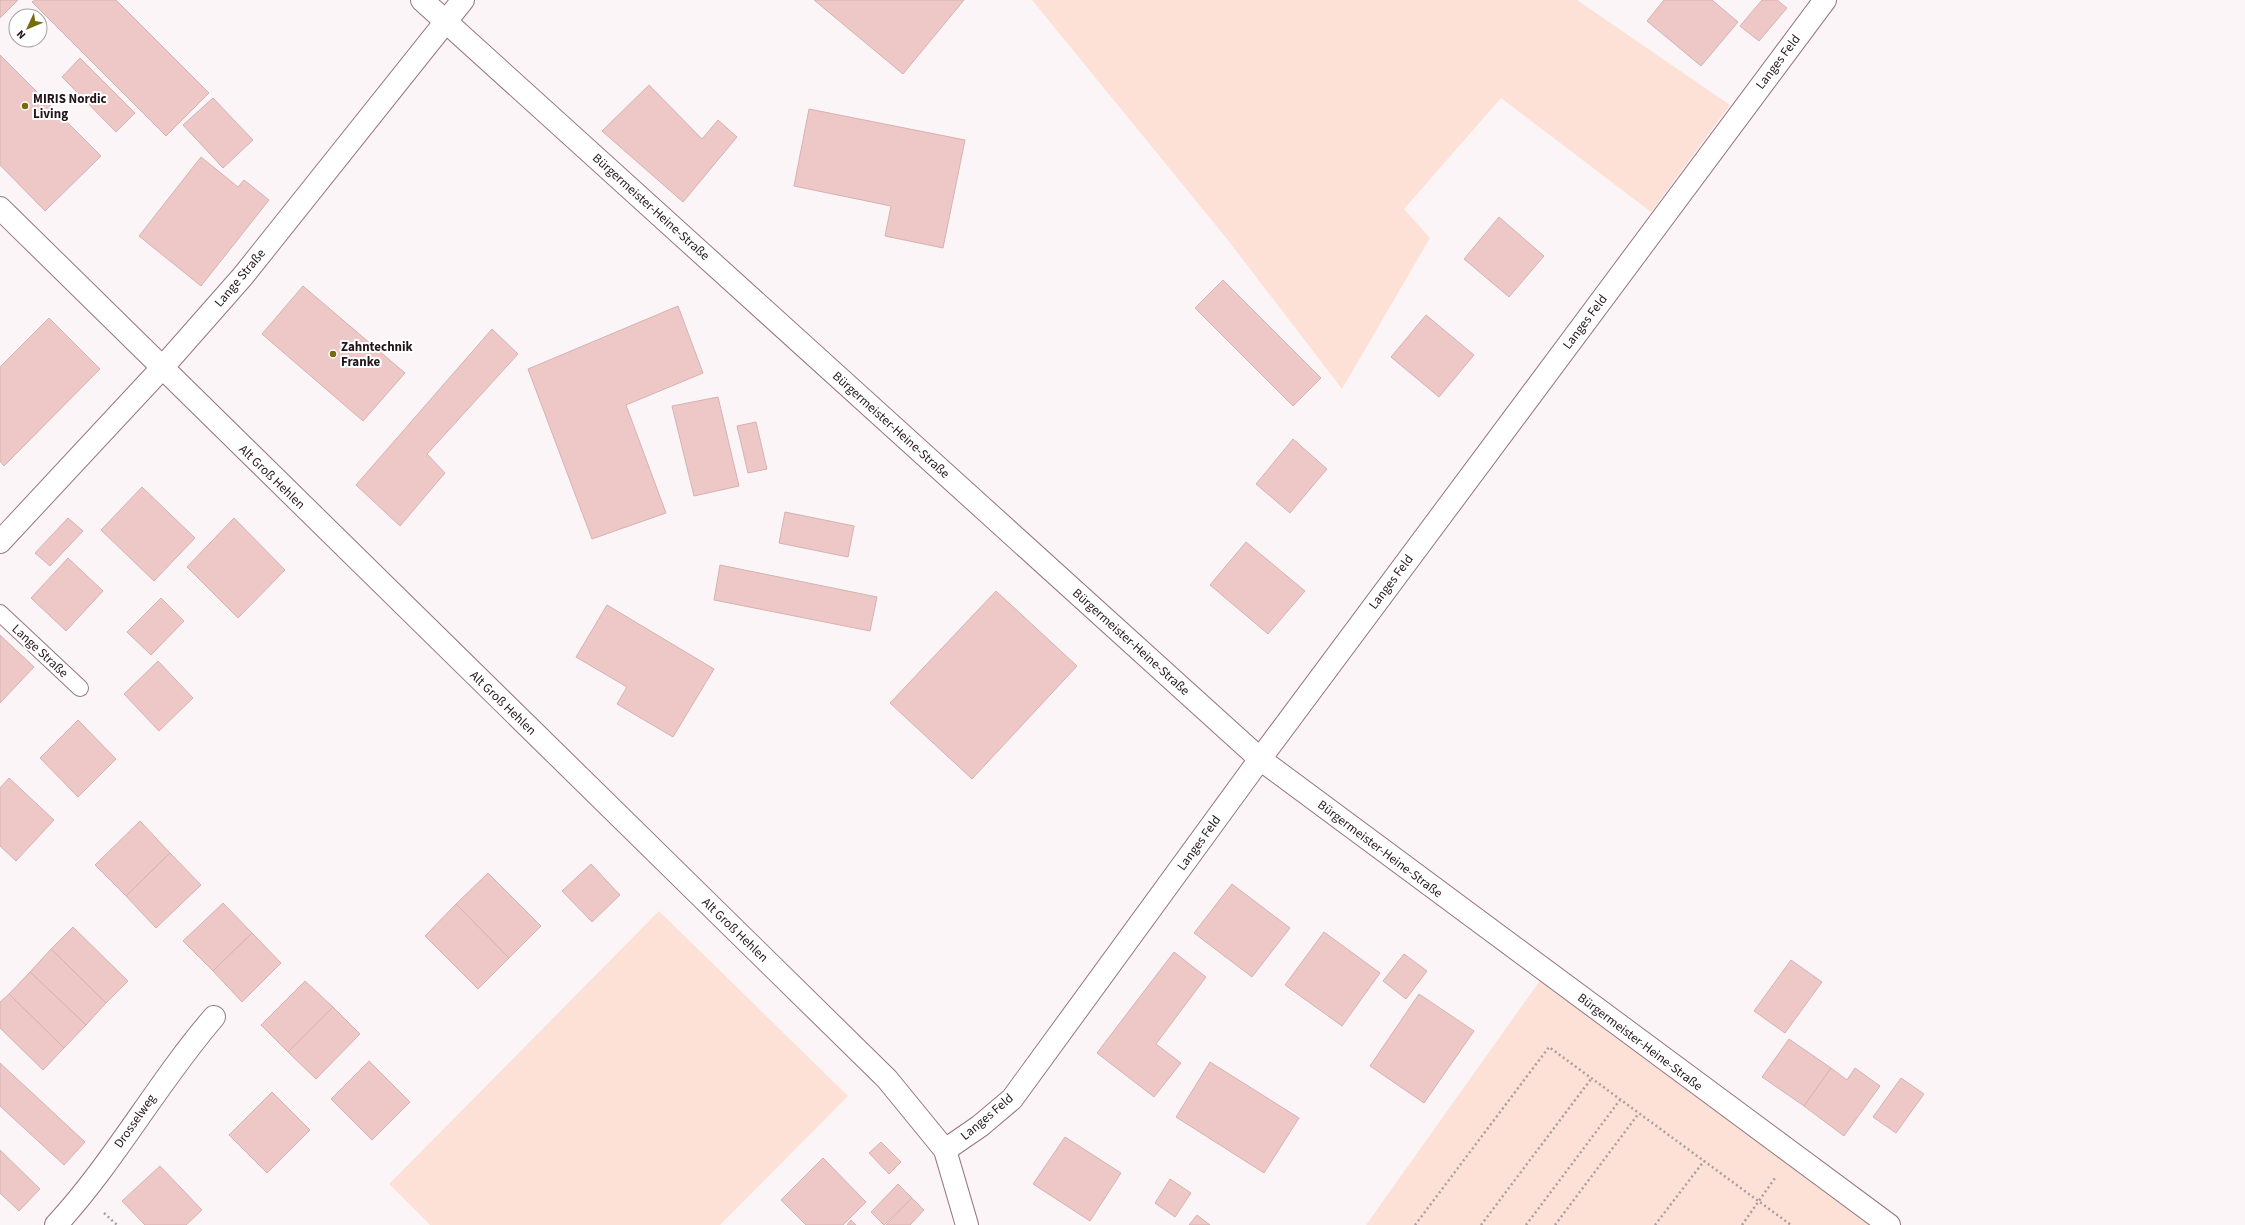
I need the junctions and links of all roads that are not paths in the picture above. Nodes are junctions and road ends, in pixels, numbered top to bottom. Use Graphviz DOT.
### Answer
graph roads {
  1 [pos="422,0"];
  2 [pos="463,0"];
  3 [pos="1825,0"];
  4 [pos="446,21"];
  5 [pos="0,208"];
  6 [pos="162,368"];
  7 [pos="0,542"];
  8 [pos="0,613"];
  9 [pos="80,688"];
  10 [pos="1260,759"];
  11 [pos="214,1017"];
  12 [pos="945,1150"];
  13 [pos="56,1225"];
  14 [pos="967,1225"];
  15 [pos="1889,1225"];
  1 -- 4 [label="street, Bürgermeister-Heine-Straße"];
  2 -- 4 [label="street, Lange Straße"];
  3 -- 10 [label="street, Langes Feld"];
  4 -- 6 [label="street, Lange Straße"];
  4 -- 10 [label="street, Bürgermeister-Heine-Straße"];
  5 -- 6 [label="street, Alt Groß Hehlen"];
  6 -- 7 [label="street, Lange Straße"];
  6 -- 12 [label="street, Alt Groß Hehlen"];
  8 -- 9 [label="lane, Lange Straße"];
  10 -- 12 [label="street, Langes Feld"];
  10 -- 15 [label="street, Bürgermeister-Heine-Straße"];
  11 -- 13 [label="street, Drosselweg"];
  12 -- 14 [label="street, Alt Groß Hehlen"];
}
